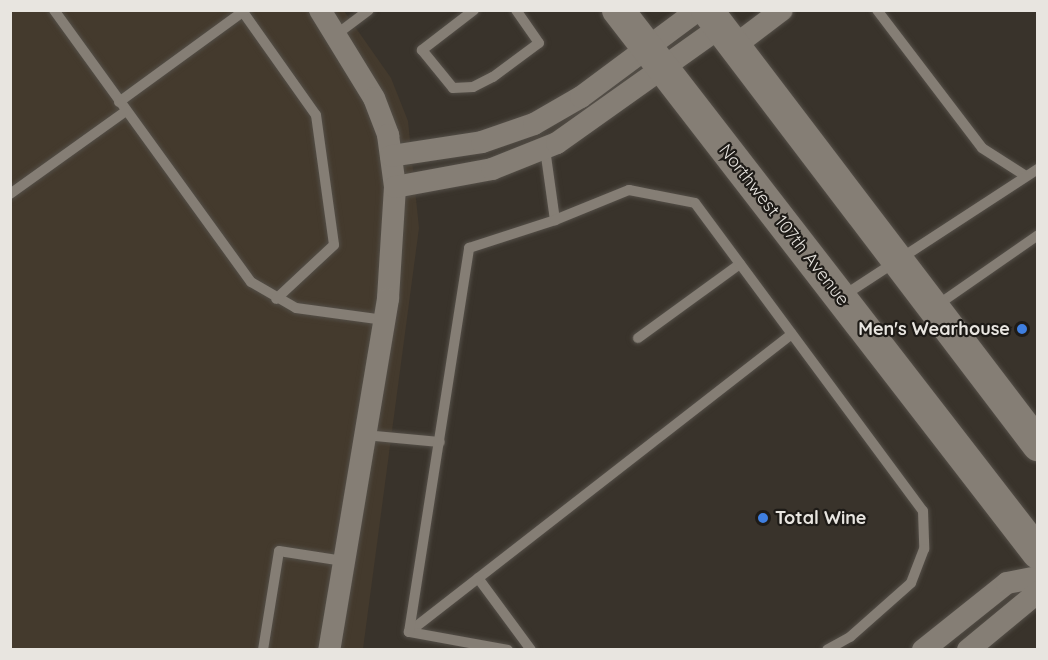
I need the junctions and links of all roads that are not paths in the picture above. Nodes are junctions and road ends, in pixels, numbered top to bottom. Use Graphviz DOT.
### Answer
graph roads {
  1 [pos="54,10"];
  2 [pos="320,10"];
  3 [pos="369,10"];
  4 [pos="474,10"];
  5 [pos="516,10"];
  6 [pos="618,10"];
  7 [pos="782,10"];
  8 [pos="244,11"];
  9 [pos="883,12"];
  10 [pos="714,24"];
  11 [pos="337,34"];
  12 [pos="655,58"];
  13 [pos="123,107"];
  14 [pos="544,150"];
  15 [pos="391,156"];
  16 [pos="1038,169"];
  17 [pos="1026,176"];
  18 [pos="395,187"];
  19 [pos="10,194"];
  20 [pos="555,220"];
  21 [pos="1038,235"];
  22 [pos="896,260"];
  23 [pos="740,264"];
  24 [pos="841,297"];
  25 [pos="276,299"];
  26 [pos="933,308"];
  27 [pos="384,320"];
  28 [pos="792,334"];
  29 [pos="638,338"];
  30 [pos="1033,430"];
  31 [pos="364,435"];
  32 [pos="440,442"];
  33 [pos="1038,552"];
  34 [pos="343,561"];
  35 [pos="478,578"];
  36 [pos="1038,578"];
  37 [pos="1038,592"];
  38 [pos="409,632"];
  39 [pos="263,650"];
  40 [pos="329,650"];
  41 [pos="508,650"];
  42 [pos="531,650"];
  43 [pos="827,650"];
  44 [pos="923,650"];
  45 [pos="968,650"];
  1 -- 13 [label="lane"];
  2 -- 11 [label="street"];
  3 -- 11 [label="lane"];
  4 -- 5 [label="lane"];
  6 -- 12 [label="main road, Northwest 107th Avenue"];
  7 -- 10 [label="street"];
  8 -- 13 [label="lane"];
  8 -- 25 [label="lane"];
  9 -- 17 [label="lane"];
  10 -- 12 [label="street"];
  10 -- 22 [label="main road"];
  11 -- 15 [label="street"];
  12 -- 14 [label="street"];
  12 -- 15 [label="street"];
  12 -- 24 [label="main road, Northwest 107th Avenue"];
  13 -- 19 [label="lane"];
  13 -- 25 [label="lane"];
  14 -- 18 [label="street"];
  14 -- 20 [label="lane"];
  15 -- 18 [label="street"];
  16 -- 17 [label="lane"];
  17 -- 22 [label="lane"];
  18 -- 27 [label="street"];
  20 -- 23 [label="lane"];
  20 -- 32 [label="lane"];
  21 -- 26 [label="lane"];
  22 -- 24 [label="lane"];
  22 -- 26 [label="main road"];
  23 -- 28 [label="lane"];
  23 -- 29 [label="lane"];
  24 -- 33 [label="main road, Northwest 107th Avenue"];
  25 -- 27 [label="lane"];
  26 -- 30 [label="main road"];
  27 -- 31 [label="street"];
  28 -- 35 [label="lane"];
  28 -- 43 [label="lane"];
  31 -- 32 [label="lane"];
  31 -- 34 [label="street"];
  32 -- 38 [label="lane"];
  34 -- 39 [label="lane"];
  34 -- 40 [label="street"];
  35 -- 38 [label="lane"];
  35 -- 42 [label="lane"];
  36 -- 44 [label="street"];
  37 -- 45 [label="street"];
  38 -- 41 [label="lane"];
}
